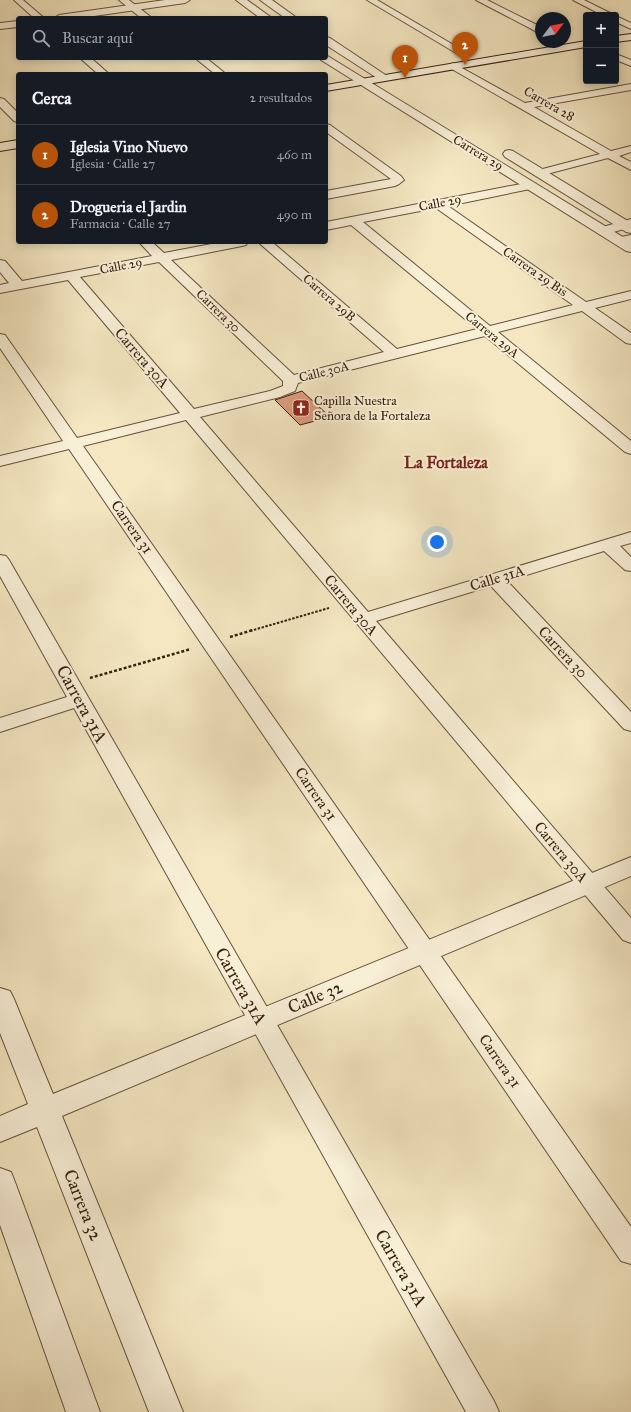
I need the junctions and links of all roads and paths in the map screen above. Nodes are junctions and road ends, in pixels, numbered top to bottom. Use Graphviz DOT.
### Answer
graph roads {
  1 [pos="18,0"];
  2 [pos="123,0"];
  3 [pos="185,0"];
  4 [pos="241,0"];
  5 [pos="265,0"];
  6 [pos="371,0"];
  7 [pos="480,0"];
  8 [pos="578,0"];
  9 [pos="133,8"];
  10 [pos="603,12"];
  11 [pos="36,16"];
  12 [pos="74,16"];
  13 [pos="144,16"];
  14 [pos="264,16"];
  15 [pos="289,16"];
  16 [pos="619,20"];
  17 [pos="16,24"];
  18 [pos="0,26"];
  19 [pos="631,26"];
  20 [pos="535,28"];
  21 [pos="619,29"];
  22 [pos="631,37"];
  23 [pos="571,39"];
  24 [pos="619,39"];
  25 [pos="328,41"];
  26 [pos="583,42"];
  27 [pos="583,42"];
  28 [pos="535,43"];
  29 [pos="464,54"];
  30 [pos="619,58"];
  31 [pos="87,60"];
  32 [pos="203,60"];
  33 [pos="328,60"];
  34 [pos="631,63"];
  35 [pos="453,66"];
  36 [pos="370,70"];
  37 [pos="102,72"];
  38 [pos="218,72"];
  39 [pos="348,73"];
  40 [pos="328,77"];
  41 [pos="383,77"];
  42 [pos="361,81"];
  43 [pos="631,87"];
  44 [pos="328,88"];
  45 [pos="401,88"];
  46 [pos="0,102"];
  47 [pos="524,106"];
  48 [pos="16,117"];
  49 [pos="328,128"];
  50 [pos="16,144"];
  51 [pos="0,147"];
  52 [pos="499,148"];
  53 [pos="631,149"];
  54 [pos="609,154"];
  55 [pos="631,167"];
  56 [pos="539,173"];
  57 [pos="531,186"];
  58 [pos="328,195"];
  59 [pos="438,204"];
  60 [pos="353,220"];
  61 [pos="328,226"];
  62 [pos="629,226"];
  63 [pos="603,231"];
  64 [pos="627,243"];
  65 [pos="147,244"];
  66 [pos="232,244"];
  67 [pos="266,244"];
  68 [pos="162,258"];
  69 [pos="0,264"];
  70 [pos="71,275"];
  71 [pos="18,286"];
  72 [pos="0,289"];
  73 [pos="631,295"];
  74 [pos="585,307"];
  75 [pos="487,331"];
  76 [pos="0,338"];
  77 [pos="631,340"];
  78 [pos="394,354"];
  79 [pos="291,380"];
  80 [pos="191,416"];
  81 [pos="74,444"];
  82 [pos="631,449"];
  83 [pos="0,461"];
  84 [pos="631,537"];
  85 [pos="607,544"];
  86 [pos="0,560"];
  87 [pos="631,566"];
  88 [pos="495,579"];
  89 [pos="363,619"];
  90 [pos="79,700"];
  91 [pos="631,724"];
  92 [pos="0,725"];
  93 [pos="631,866"];
  94 [pos="588,884"];
  95 [pos="631,934"];
  96 [pos="424,952"];
  97 [pos="0,999"];
  98 [pos="261,1020"];
  99 [pos="45,1110"];
  100 [pos="0,1128"];
  101 [pos="0,1182"];
  102 [pos="631,1251"];
  103 [pos="84,1412"];
  104 [pos="166,1412"];
  105 [pos="483,1412"];
  1 -- 11 [label="street"];
  2 -- 9 [label="street"];
  3 -- 9 [label="street"];
  4 -- 14 [label="street"];
  5 -- 15 [label="street"];
  6 -- 29 [label="street"];
  7 -- 20 [label="street"];
  8 -- 10 [label="street"];
  9 -- 12 [label="street"];
  9 -- 13 [label="street"];
  16 -- 19 [label="street"];
  17 -- 18 [label="street"];
  19 -- 21 [label="street"];
  22 -- 24 [label="street"];
  23 -- 26 [label="street"];
  25 -- 36 [label="street"];
  27 -- 35 [label="street"];
  28 -- 29 [label="street"];
  29 -- 36 [label="street"];
  30 -- 34 [label="street"];
  31 -- 37 [label="street"];
  32 -- 38 [label="street"];
  33 -- 39 [label="street, Carrera 29"];
  35 -- 41 [label="street"];
  35 -- 47 [label="street, Carrera 28"];
  36 -- 39 [label="street"];
  36 -- 41 [label="street"];
  39 -- 40 [label="street"];
  39 -- 42 [label="street, Carrera 29"];
  41 -- 42 [label="street"];
  41 -- 45 [label="street"];
  42 -- 44 [label="street"];
  42 -- 57 [label="street, Carrera 29"];
  43 -- 47 [label="street"];
  46 -- 48 [label="street"];
  47 -- 54 [label="street, Carrera 28"];
  49 -- 58 [label="street"];
  50 -- 51 [label="street"];
  52 -- 56 [label="street, Carrera 29"];
  53 -- 54 [label="street"];
  54 -- 55 [label="street, Carrera 28"];
  54 -- 56 [label="street"];
  56 -- 62 [label="street, Carrera 29"];
  57 -- 59 [label="street, Calle 29"];
  57 -- 63 [label="street, Carrera 29"];
  59 -- 60 [label="street, Calle 29"];
  59 -- 74 [label="street, Carrera 29 Bis"];
  60 -- 61 [label="street, Calle 29"];
  60 -- 75 [label="street, Carrera 29A"];
  62 -- 63 [label="street"];
  63 -- 64 [label="street, Carrera 29"];
  65 -- 68 [label="street, Carrera 30"];
  66 -- 68 [label="street, Calle 29"];
  67 -- 78 [label="street, Carrera 29B"];
  68 -- 70 [label="street, Calle 29"];
  68 -- 79 [label="street, Carrera 30"];
  69 -- 71 [label="street"];
  70 -- 71 [label="street, Calle 29"];
  70 -- 80 [label="street, Carrera 30A"];
  71 -- 72 [label="street, Calle 29"];
  73 -- 74 [label="street, Calle 30A"];
  74 -- 75 [label="street, Calle 30A"];
  74 -- 77 [label="street, Carrera 29 Bis"];
  75 -- 78 [label="street, Calle 30A"];
  75 -- 82 [label="street, Carrera 29A"];
  76 -- 81 [label="street, Carrera 31"];
  78 -- 79 [label="street, Calle 30A"];
  79 -- 80 [label="street, Calle 30A"];
  80 -- 81 [label="street, Calle 30A"];
  80 -- 89 [label="street, Carrera 30A"];
  81 -- 83 [label="street, Calle 30A"];
  81 -- 96 [label="street, Carrera 31"];
  84 -- 85 [label="street, Calle 31A"];
  85 -- 87 [label="street"];
  85 -- 88 [label="street, Calle 31A"];
  86 -- 90 [label="street, Carrera 31A"];
  88 -- 89 [label="street, Calle 31A"];
  88 -- 91 [label="street, Carrera 30"];
  89 -- 94 [label="street, Carrera 30A"];
  90 -- 92 [label="street"];
  90 -- 98 [label="street, Carrera 31A"];
  93 -- 94 [label="street, Calle 32"];
  94 -- 95 [label="street, Carrera 30A"];
  94 -- 96 [label="street, Calle 32"];
  96 -- 98 [label="street, Calle 32"];
  96 -- 102 [label="street, Carrera 31"];
  97 -- 99 [label="street, Carrera 32"];
  98 -- 99 [label="street, Calle 32"];
  98 -- 105 [label="street, Carrera 31A"];
  99 -- 100 [label="street, Calle 32"];
  99 -- 104 [label="street, Carrera 32"];
  101 -- 103 [label="street"];
}
